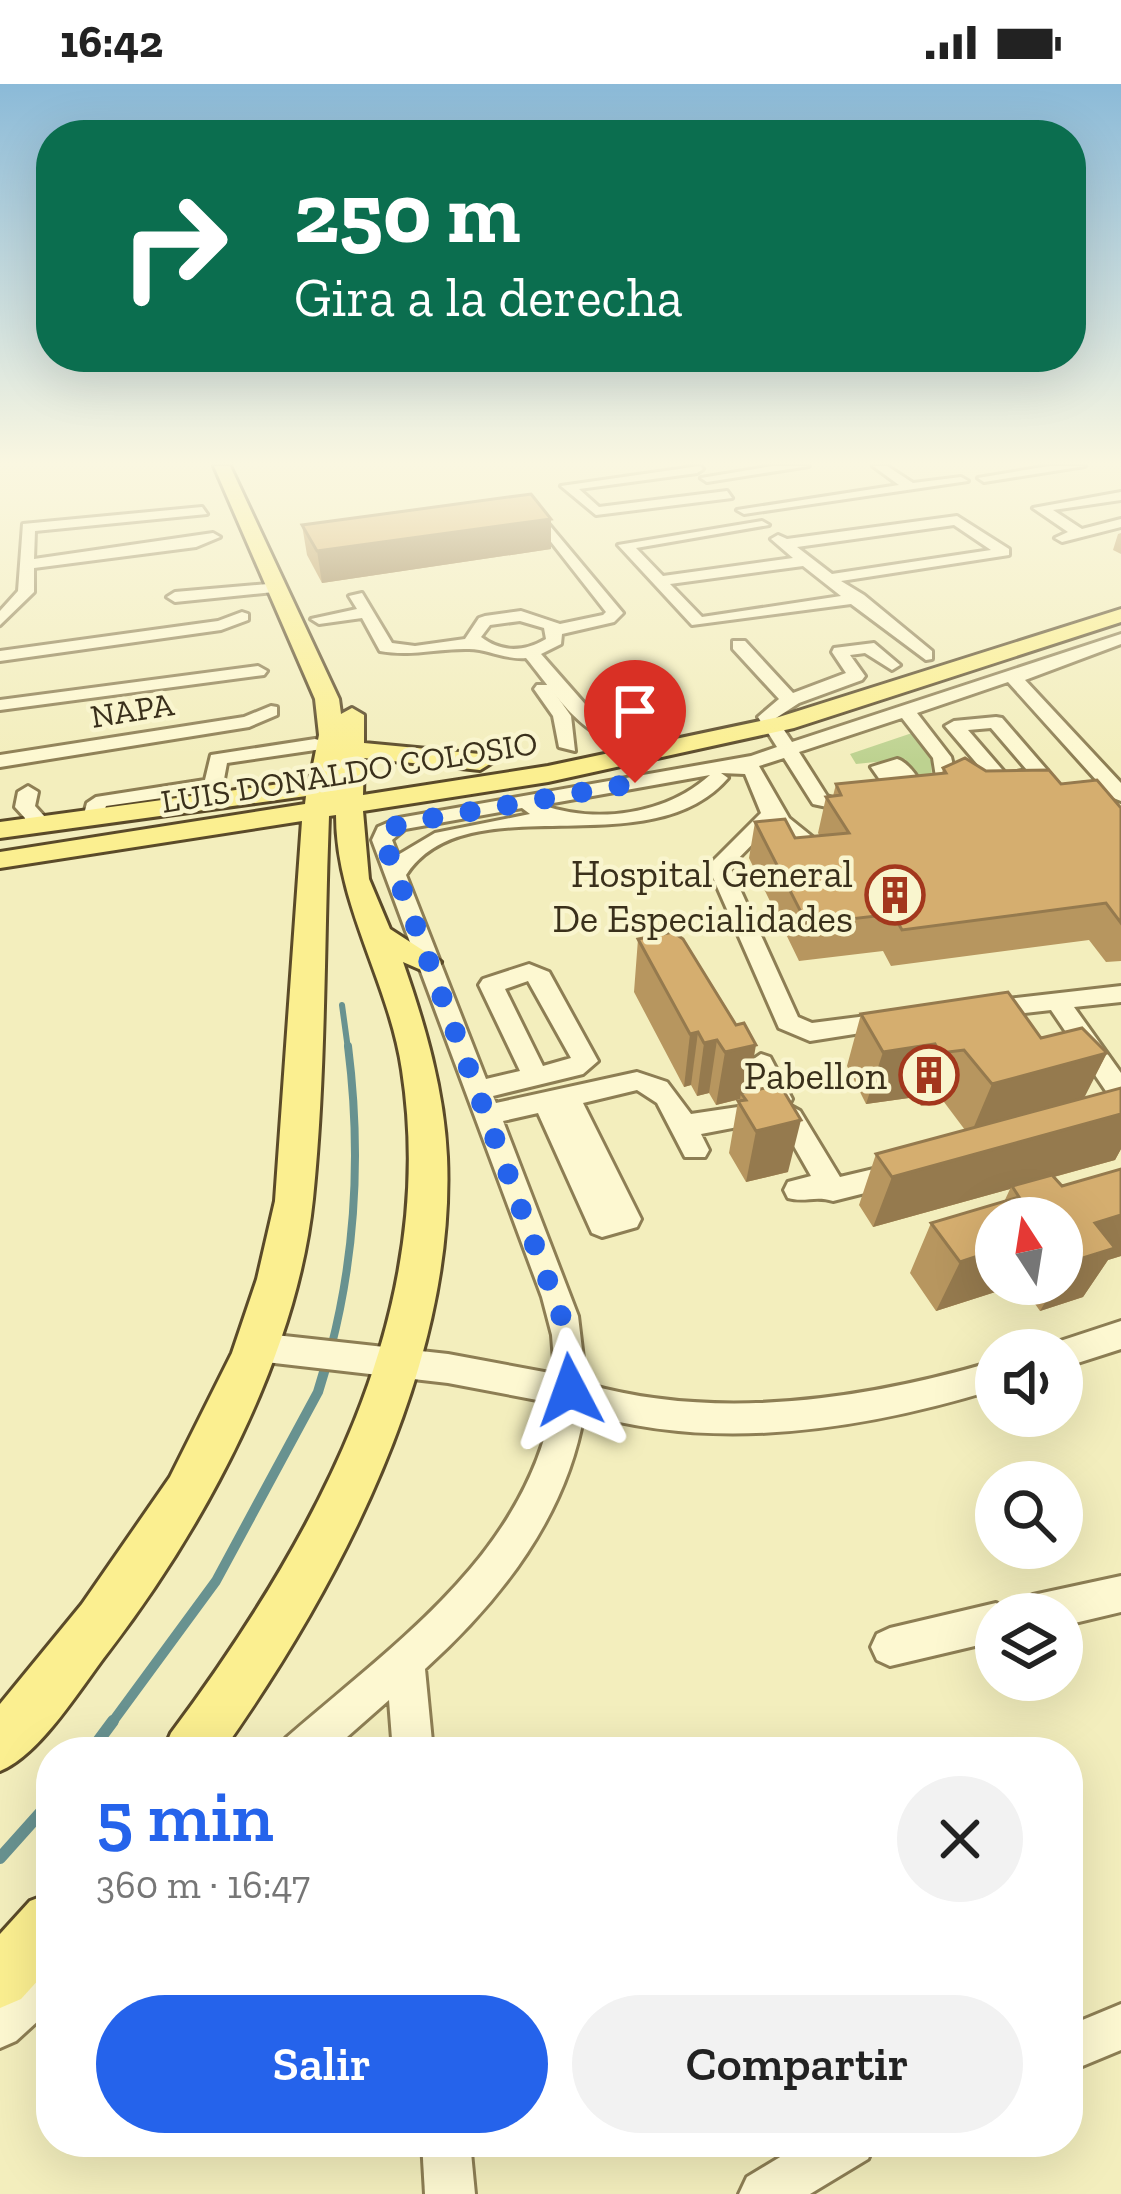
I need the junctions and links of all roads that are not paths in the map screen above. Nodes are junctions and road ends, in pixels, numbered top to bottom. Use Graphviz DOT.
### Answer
graph roads {
  1 [pos="20,564"];
  2 [pos="284,564"];
  3 [pos="287,564"];
  4 [pos="576,564"];
  5 [pos="643,564"];
  6 [pos="780,564"];
  7 [pos="809,564"];
  8 [pos="929,564"];
  9 [pos="826,579"];
  10 [pos="658,581"];
  11 [pos="295,582"];
  12 [pos="1121,593"];
  13 [pos="357,596"];
  14 [pos="176,597"];
  15 [pos="848,597"];
  16 [pos="19,600"];
  17 [pos="0,608"];
  18 [pos="366,613"];
  19 [pos="1121,615"];
  20 [pos="242,617"];
  21 [pos="0,620"];
  22 [pos="323,628"];
  23 [pos="556,630"];
  24 [pos="1076,630"];
  25 [pos="1121,639"];
  26 [pos="475,643"];
  27 [pos="740,645"];
  28 [pos="522,653"];
  29 [pos="0,656"];
  30 [pos="909,660"];
  31 [pos="258,671"];
  32 [pos="1019,674"];
  33 [pos="853,677"];
  34 [pos="956,695"];
  35 [pos="787,697"];
  36 [pos="1035,701"];
  37 [pos="564,702"];
  38 [pos="0,705"];
  39 [pos="271,711"];
  40 [pos="906,711"];
  41 [pos="331,717"];
  42 [pos="772,726"];
  43 [pos="619,737"];
  44 [pos="568,747"];
  45 [pos="354,750"];
  46 [pos="789,751"];
  47 [pos="0,761"];
  48 [pos="480,762"];
  49 [pos="723,772"];
  50 [pos="945,778"];
  51 [pos="998,780"];
  52 [pos="968,789"];
  53 [pos="1113,789"];
  54 [pos="28,792"];
  55 [pos="817,795"];
  56 [pos="215,796"];
  57 [pos="336,797"];
  58 [pos="507,805"];
  59 [pos="573,806"];
  60 [pos="848,809"];
  61 [pos="404,811"];
  62 [pos="11,828"];
  63 [pos="188,832"];
  64 [pos="0,860"];
  65 [pos="314,863"];
  66 [pos="395,875"];
  67 [pos="378,935"];
  68 [pos="426,962"];
  69 [pos="1121,994"];
  70 [pos="1058,1002"];
  71 [pos="949,1014"];
  72 [pos="905,1020"];
  73 [pos="761,1063"];
  74 [pos="1121,1093"];
  75 [pos="483,1102"];
  76 [pos="779,1107"];
  77 [pos="681,1122"];
  78 [pos="695,1150"];
  79 [pos="936,1165"];
  80 [pos="829,1183"];
  81 [pos="799,1190"];
  82 [pos="1121,1336"];
  83 [pos="257,1347"];
  84 [pos="1083,1348"];
  85 [pos="571,1354"];
  86 [pos="400,1364"];
  87 [pos="975,1381"];
  88 [pos="570,1390"];
  89 [pos="619,1407"];
  90 [pos="563,1432"];
  91 [pos="1121,1594"];
  92 [pos="1083,1603"];
  93 [pos="975,1627"];
  94 [pos="890,1647"];
  95 [pos="405,1657"];
  96 [pos="202,1737"];
  97 [pos="317,1737"];
  98 [pos="412,1737"];
  99 [pos="0,1744"];
  100 [pos="36,1938"];
  101 [pos="0,1978"];
  102 [pos="36,1993"];
  103 [pos="0,2025"];
  104 [pos="1121,2027"];
  105 [pos="1083,2043"];
  106 [pos="447,2157"];
  107 [pos="826,2157"];
  108 [pos="450,2194"];
  109 [pos="764,2194"];
  1 -- 16 [label="street"];
  2 -- 11 [label="main road"];
  3 -- 11 [label="main road"];
  4 -- 23 [label="street"];
  5 -- 10 [label="street"];
  6 -- 10 [label="street"];
  7 -- 9 [label="street"];
  8 -- 9 [label="street"];
  9 -- 15 [label="street"];
  10 -- 15 [label="street"];
  11 -- 14 [label="street"];
  11 -- 22 [label="main road"];
  11 -- 41 [label="main road"];
  12 -- 30 [label="main road, LUIS DONALDO COLOSIO"];
  13 -- 18 [label="street"];
  15 -- 30 [label="street"];
  16 -- 17 [label="street"];
  16 -- 21 [label="street"];
  18 -- 22 [label="street"];
  18 -- 26 [label="street"];
  19 -- 24 [label="main road, LUIS DONALDO COLOSIO"];
  20 -- 29 [label="street"];
  23 -- 26 [label="street"];
  23 -- 28 [label="street"];
  24 -- 32 [label="main road"];
  24 -- 42 [label="main road, LUIS DONALDO COLOSIO"];
  25 -- 32 [label="street"];
  26 -- 28 [label="street"];
  27 -- 35 [label="street"];
  28 -- 37 [label="street"];
  30 -- 33 [label="main road, LUIS DONALDO COLOSIO"];
  31 -- 38 [label="street"];
  32 -- 34 [label="street"];
  32 -- 36 [label="street"];
  33 -- 35 [label="main road, LUIS DONALDO COLOSIO"];
  33 -- 42 [label="street"];
  34 -- 36 [label="street"];
  34 -- 40 [label="street"];
  35 -- 43 [label="main road, LUIS DONALDO COLOSIO"];
  36 -- 53 [label="street"];
  37 -- 43 [label="street"];
  37 -- 44 [label="street"];
  39 -- 47 [label="street, NAPA"];
  40 -- 46 [label="street"];
  40 -- 50 [label="street"];
  41 -- 45 [label="main road"];
  41 -- 56 [label="main road"];
  41 -- 56 [label="street"];
  41 -- 57 [label="main road"];
  42 -- 46 [label="street"];
  42 -- 61 [label="main road, LUIS DONALDO COLOSIO"];
  43 -- 44 [label="main road, LUIS DONALDO COLOSIO"];
  44 -- 48 [label="main road, LUIS DONALDO COLOSIO"];
  45 -- 48 [label="main road"];
  45 -- 57 [label="main road"];
  46 -- 49 [label="street"];
  46 -- 55 [label="street"];
  48 -- 57 [label="main road, LUIS DONALDO COLOSIO"];
  49 -- 59 [label="street"];
  49 -- 59 [label="street"];
  49 -- 72 [label="street"];
  50 -- 52 [label="street"];
  50 -- 55 [label="street"];
  51 -- 53 [label="street"];
  54 -- 62 [label="street"];
  55 -- 60 [label="street"];
  56 -- 57 [label="main road, LUIS DONALDO COLOSIO"];
  56 -- 62 [label="main road, LUIS DONALDO COLOSIO"];
  57 -- 61 [label="main road, LUIS DONALDO COLOSIO"];
  57 -- 63 [label="main road, LUIS DONALDO COLOSIO"];
  57 -- 65 [label="main road"];
  57 -- 67 [label="main road"];
  58 -- 59 [label="street"];
  58 -- 59 [label="street"];
  58 -- 61 [label="street"];
  59 -- 61 [label="main road"];
  59 -- 66 [label="street"];
  61 -- 66 [label="street"];
  63 -- 64 [label="main road, LUIS DONALDO COLOSIO"];
  63 -- 65 [label="main road"];
  65 -- 83 [label="main road"];
  66 -- 68 [label="street"];
  67 -- 68 [label="main road"];
  67 -- 86 [label="main road"];
  68 -- 75 [label="street"];
  69 -- 70 [label="street"];
  70 -- 71 [label="street"];
  70 -- 74 [label="street"];
  73 -- 76 [label="street"];
  75 -- 77 [label="street"];
  75 -- 85 [label="street"];
  76 -- 77 [label="street"];
  76 -- 80 [label="street"];
  77 -- 78 [label="street"];
  79 -- 80 [label="street"];
  80 -- 81 [label="street"];
  82 -- 84 [label="street"];
  83 -- 86 [label="street"];
  83 -- 99 [label="main road"];
  85 -- 88 [label="street"];
  85 -- 89 [label="street"];
  86 -- 88 [label="street"];
  86 -- 96 [label="main road"];
  87 -- 89 [label="street"];
  88 -- 89 [label="street"];
  88 -- 90 [label="street"];
  89 -- 90 [label="street"];
  90 -- 95 [label="street"];
  91 -- 92 [label="street"];
  93 -- 94 [label="street"];
  95 -- 97 [label="street"];
  95 -- 98 [label="street"];
  100 -- 101 [label="main road"];
  102 -- 103 [label="street"];
  104 -- 105 [label="street"];
  106 -- 108 [label="street"];
  107 -- 109 [label="street"];
}
